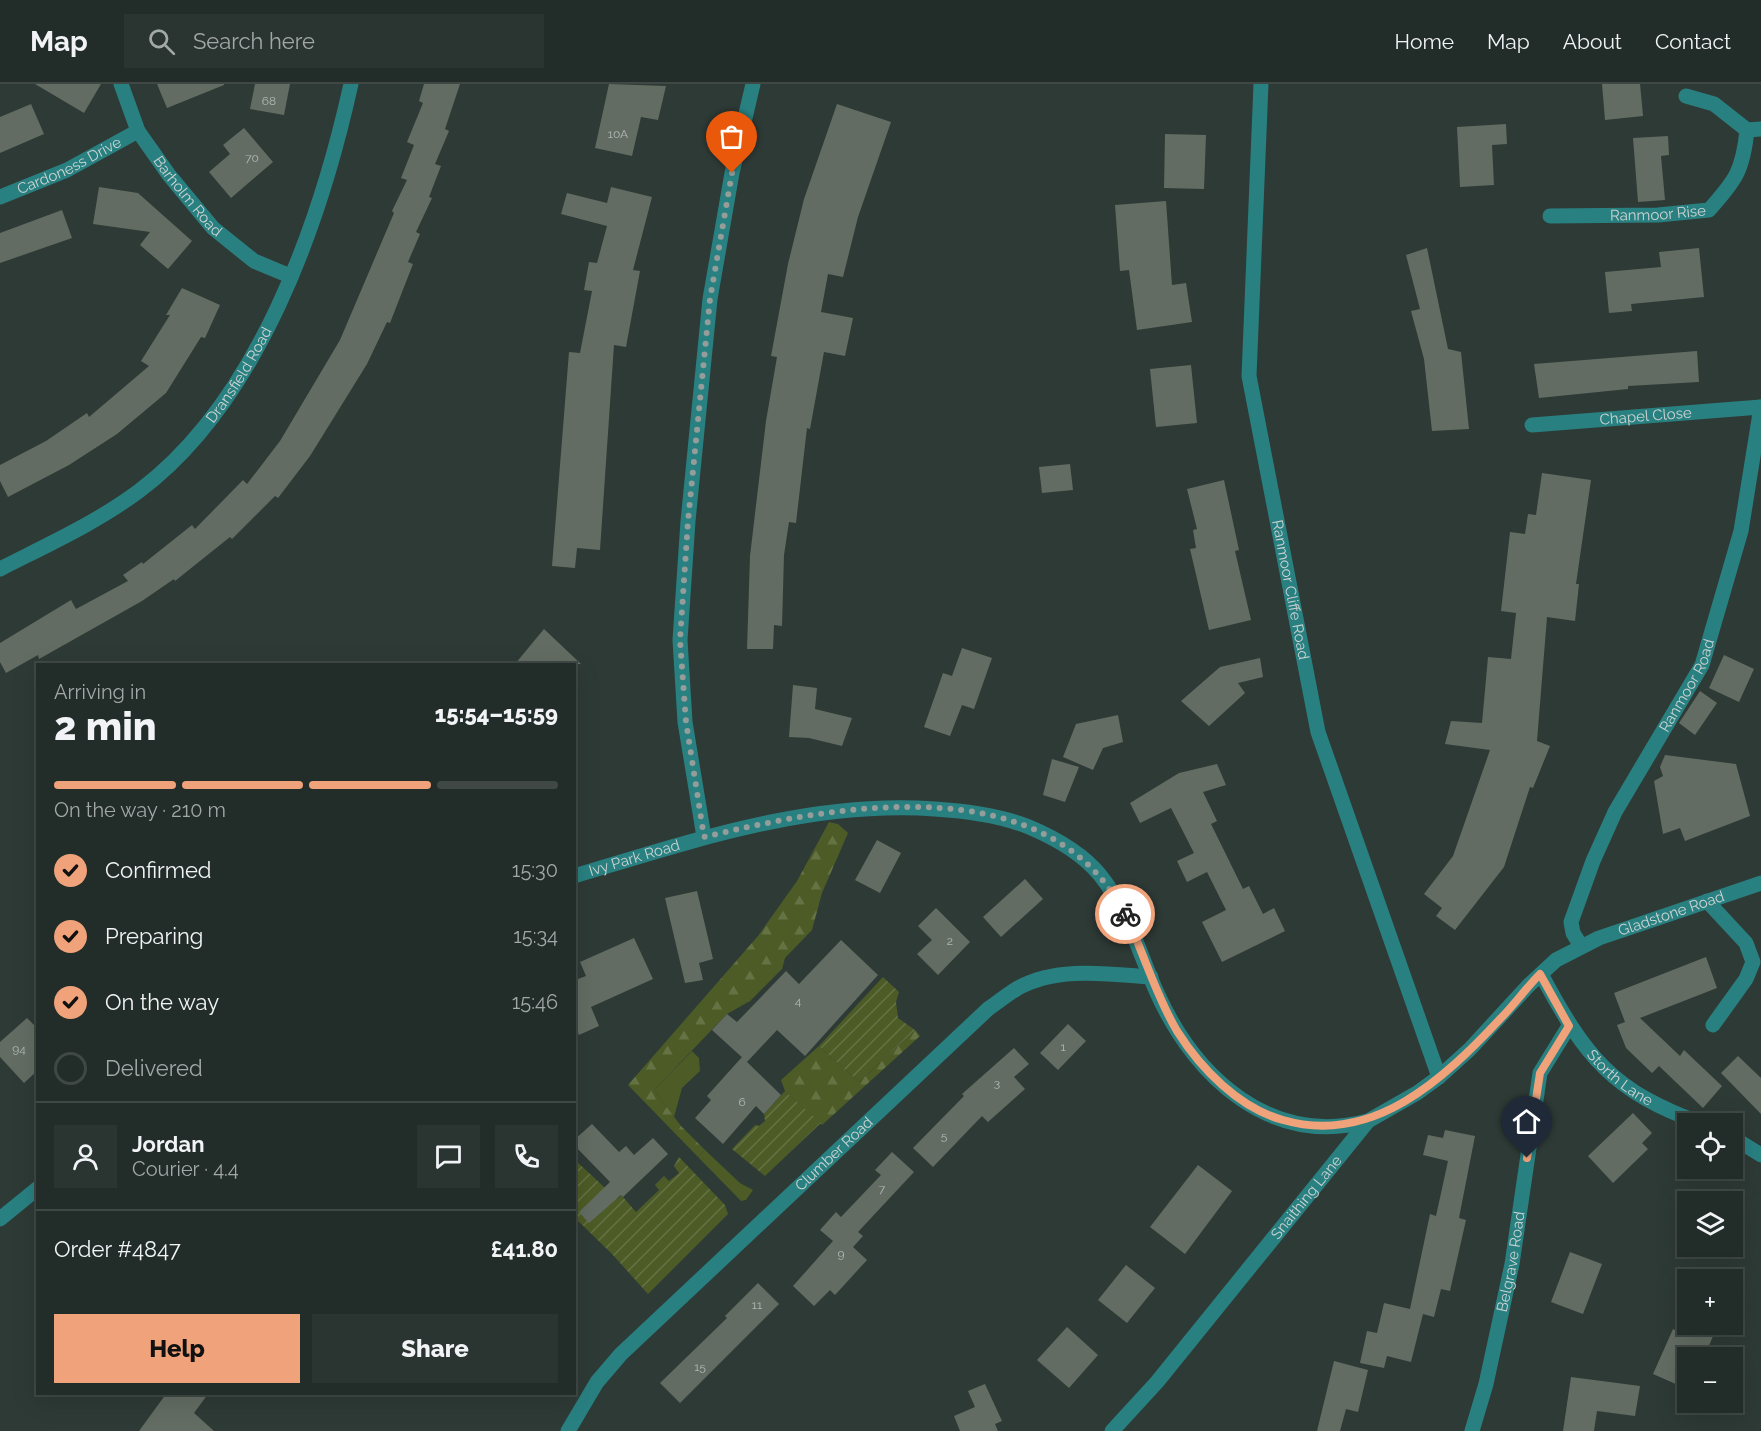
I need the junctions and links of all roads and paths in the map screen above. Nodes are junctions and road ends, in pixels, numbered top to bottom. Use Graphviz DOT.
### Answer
graph roads {
  1 [pos="121,84"];
  2 [pos="351,84"];
  3 [pos="753,84"];
  4 [pos="1261,84"];
  5 [pos="1686,96"];
  6 [pos="1754,129"];
  7 [pos="138,131"];
  8 [pos="0,197"];
  9 [pos="1550,216"];
  10 [pos="290,276"];
  11 [pos="1761,407"];
  12 [pos="1532,425"];
  13 [pos="0,569"];
  14 [pos="704,837"];
  15 [pos="576,875"];
  16 [pos="1761,883"];
  17 [pos="1707,901"];
  18 [pos="1581,946"];
  19 [pos="1540,974"];
  20 [pos="1151,977"];
  21 [pos="1713,1025"];
  22 [pos="1569,1026"];
  23 [pos="1439,1077"];
  24 [pos="1677,1114"];
  25 [pos="1368,1121"];
  26 [pos="1743,1144"];
  27 [pos="1761,1155"];
  28 [pos="36,1190"];
  29 [pos="0,1219"];
  30 [pos="568,1431"];
  31 [pos="1112,1431"];
  32 [pos="1472,1431"];
  1 -- 7 [label="street, Barholm Road"];
  2 -- 10 [label="street, Dransfield Road"];
  3 -- 14 [label="street"];
  4 -- 23 [label="street, Ranmoor Cliffe Road"];
  5 -- 6 [label="street, Ranmoor Rise"];
  6 -- 9 [label="street, Ranmoor Rise"];
  7 -- 8 [label="street, Cardoness Drive"];
  7 -- 10 [label="street, Barholm Road"];
  10 -- 13 [label="street, Dransfield Road"];
  11 -- 12 [label="street, Chapel Close"];
  11 -- 18 [label="street, Ranmoor Road"];
  14 -- 15 [label="street, Ivy Park Road"];
  14 -- 20 [label="street, Ivy Park Road"];
  16 -- 17 [label="street, Gladstone Road"];
  17 -- 18 [label="street, Gladstone Road"];
  17 -- 21 [label="street"];
  18 -- 19 [label="street, Snaithing Lane"];
  19 -- 22 [label="street, Storth Lane"];
  19 -- 23 [label="street, Snaithing Lane"];
  20 -- 25 [label="street, Ivy Park Road"];
  20 -- 30 [label="street, Clumber Road"];
  22 -- 24 [label="street, Storth Lane"];
  22 -- 32 [label="street, Belgrave Road"];
  23 -- 25 [label="street, Snaithing Lane"];
  25 -- 31 [label="street, Snaithing Lane"];
  26 -- 27 [label="street"];
  28 -- 29 [label="street"];
}
